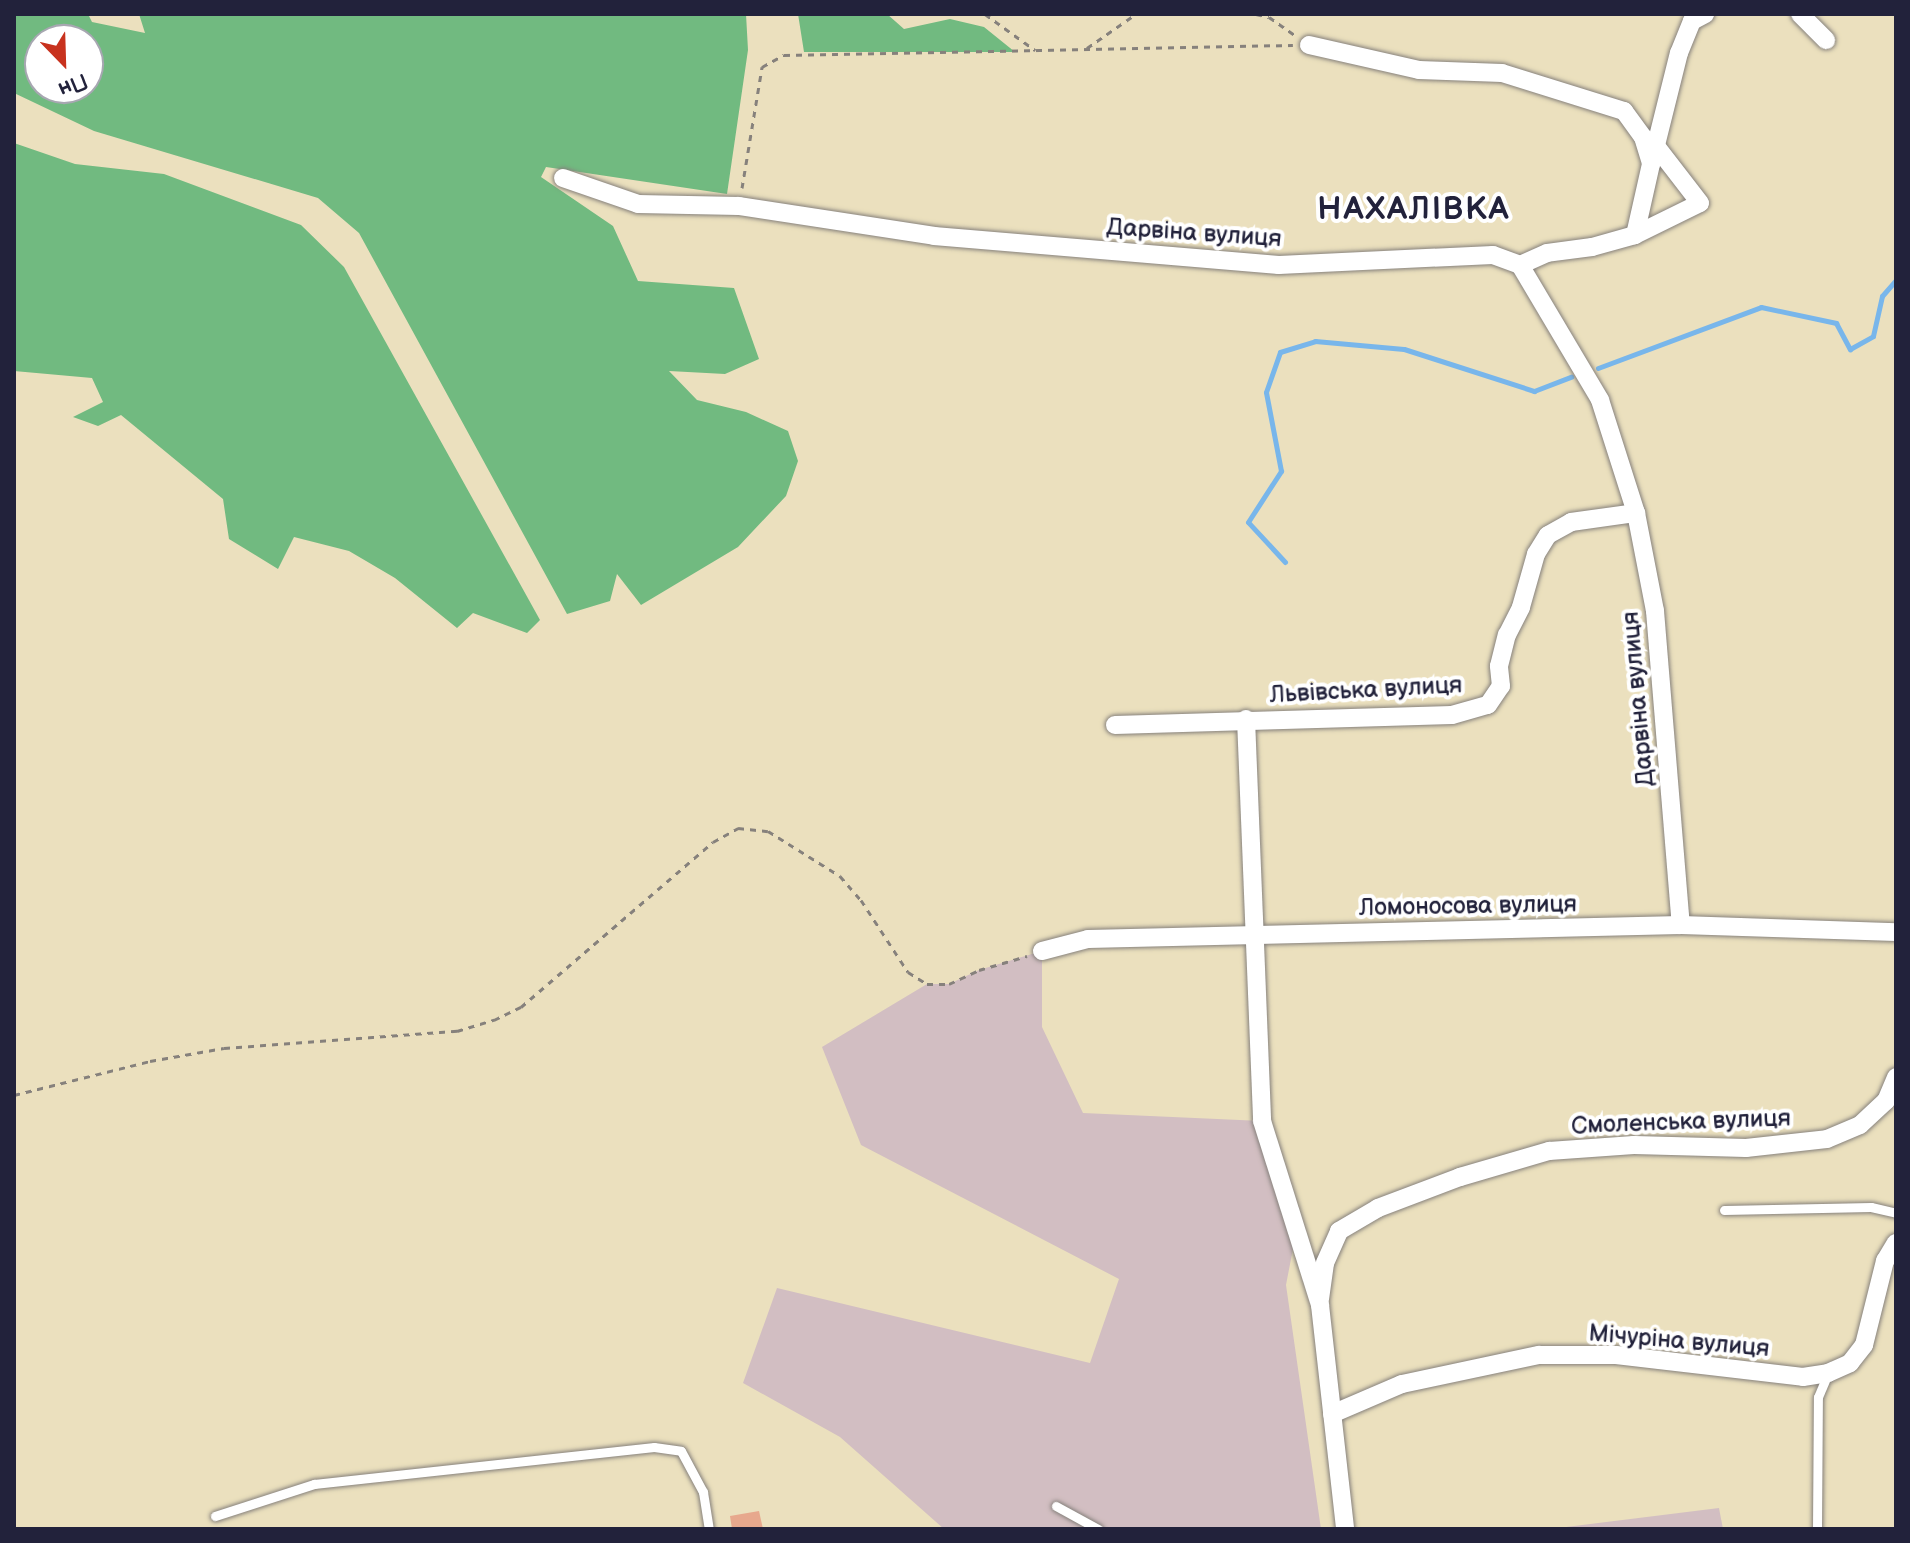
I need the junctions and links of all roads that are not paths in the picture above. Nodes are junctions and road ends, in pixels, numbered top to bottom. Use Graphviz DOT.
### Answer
graph roads {
  1 [pos="1705,14"];
  2 [pos="1800,14"];
  3 [pos="1826,40"];
  4 [pos="1309,45"];
  5 [pos="1654,155"];
  6 [pos="563,178"];
  7 [pos="1635,235"];
  8 [pos="1520,265"];
  9 [pos="1636,513"];
  10 [pos="1246,719"];
  11 [pos="1115,725"];
  12 [pos="1681,925"];
  13 [pos="1896,932"];
  14 [pos="1253,935"];
  15 [pos="1042,951"];
  16 [pos="1896,1077"];
  17 [pos="1724,1210"];
  18 [pos="1896,1213"];
  19 [pos="1896,1243"];
  20 [pos="1320,1305"];
  21 [pos="1828,1373"];
  22 [pos="1332,1414"];
  23 [pos="1056,1506"];
  24 [pos="215,1516"];
  25 [pos="709,1529"];
  26 [pos="1098,1529"];
  27 [pos="1345,1529"];
  28 [pos="1817,1529"];
  1 -- 5 [label="street"];
  2 -- 3 [label="street"];
  4 -- 5 [label="street"];
  5 -- 7 [label="street"];
  5 -- 7 [label="street"];
  6 -- 8 [label="street, Дарвіна вулиця"];
  7 -- 8 [label="street"];
  8 -- 9 [label="street, Дарвіна вулиця"];
  9 -- 10 [label="street, Львівська вулиця"];
  9 -- 12 [label="street, Дарвіна вулиця"];
  10 -- 11 [label="street, Львівська вулиця"];
  10 -- 14 [label="street"];
  12 -- 13 [label="street, Ломоносова вулиця"];
  12 -- 14 [label="street, Ломоносова вулиця"];
  14 -- 15 [label="street, Ломоносова вулиця"];
  14 -- 20 [label="street"];
  16 -- 20 [label="street, Смоленська вулиця"];
  17 -- 18 [label="lane"];
  19 -- 21 [label="street"];
  20 -- 22 [label="street"];
  21 -- 22 [label="street, Мічуріна вулиця"];
  21 -- 28 [label="lane"];
  22 -- 27 [label="street"];
  23 -- 26 [label="lane"];
  24 -- 25 [label="lane"];
}
